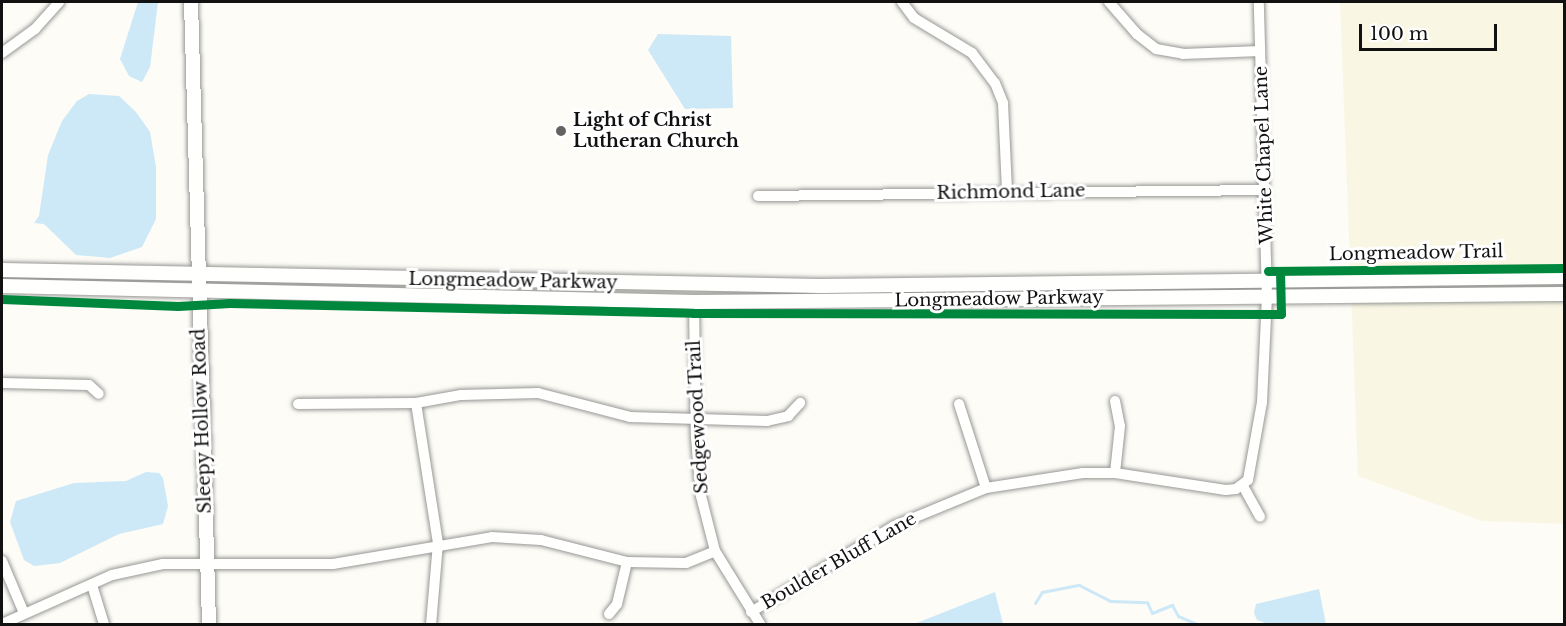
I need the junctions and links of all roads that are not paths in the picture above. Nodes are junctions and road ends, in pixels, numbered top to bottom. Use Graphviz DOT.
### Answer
graph roads {
  1 [pos="59,2"];
  2 [pos="191,2"];
  3 [pos="902,2"];
  4 [pos="1109,2"];
  5 [pos="1259,2"];
  6 [pos="1260,51"];
  7 [pos="2,53"];
  8 [pos="1264,190"];
  9 [pos="1007,191"];
  10 [pos="758,196"];
  11 [pos="2,270"];
  12 [pos="196,274"];
  13 [pos="1564,277"];
  14 [pos="1268,281"];
  15 [pos="2,286"];
  16 [pos="197,291"];
  17 [pos="1564,294"];
  18 [pos="1267,297"];
  19 [pos="694,302"];
  20 [pos="2,383"];
  21 [pos="99,394"];
  22 [pos="1114,402"];
  23 [pos="416,403"];
  24 [pos="298,404"];
  25 [pos="800,404"];
  26 [pos="959,404"];
  27 [pos="696,420"];
  28 [pos="1115,473"];
  29 [pos="1243,486"];
  30 [pos="986,488"];
  31 [pos="1260,517"];
  32 [pos="438,543"];
  33 [pos="715,551"];
  34 [pos="2,561"];
  35 [pos="207,562"];
  36 [pos="627,562"];
  37 [pos="92,585"];
  38 [pos="751,612"];
  39 [pos="24,613"];
  40 [pos="609,614"];
  41 [pos="2,624"];
  42 [pos="104,624"];
  43 [pos="209,624"];
  44 [pos="431,624"];
  45 [pos="760,624"];
  1 -- 7 [label="street"];
  2 -- 12 [label="street, Sleepy Hollow Road"];
  3 -- 9 [label="street"];
  4 -- 6 [label="street"];
  5 -- 6 [label="street, White Chapel Lane"];
  6 -- 8 [label="street, White Chapel Lane"];
  8 -- 9 [label="street, Richmond Lane"];
  8 -- 14 [label="street, White Chapel Lane"];
  9 -- 10 [label="street, Richmond Lane"];
  11 -- 12 [label="street, Longmeadow Parkway"];
  12 -- 14 [label="street, Longmeadow Parkway"];
  12 -- 16 [label="street, Sleepy Hollow Road"];
  13 -- 14 [label="street, Longmeadow Parkway"];
  14 -- 18 [label="street, White Chapel Lane"];
  15 -- 16 [label="street, Longmeadow Parkway"];
  16 -- 19 [label="street, Longmeadow Parkway"];
  16 -- 35 [label="street, Sleepy Hollow Road"];
  17 -- 18 [label="street, Longmeadow Parkway"];
  18 -- 19 [label="street, Longmeadow Parkway"];
  18 -- 29 [label="street, White Chapel Lane"];
  19 -- 27 [label="street, Sedgewood Trail"];
  20 -- 21 [label="street"];
  22 -- 28 [label="street"];
  23 -- 24 [label="street"];
  23 -- 27 [label="street"];
  23 -- 32 [label="street"];
  25 -- 27 [label="street"];
  26 -- 30 [label="street"];
  27 -- 33 [label="street, Sedgewood Trail"];
  28 -- 29 [label="street, Boulder Bluff Lane"];
  28 -- 30 [label="street, Boulder Bluff Lane"];
  29 -- 31 [label="street"];
  30 -- 38 [label="street, Boulder Bluff Lane"];
  32 -- 35 [label="street"];
  32 -- 36 [label="street"];
  32 -- 44 [label="street"];
  33 -- 36 [label="street"];
  33 -- 38 [label="street, Sedgewood Trail"];
  34 -- 39 [label="street"];
  35 -- 37 [label="street"];
  35 -- 43 [label="street, Sleepy Hollow Road"];
  36 -- 40 [label="street"];
  37 -- 39 [label="street"];
  37 -- 42 [label="street"];
  38 -- 45 [label="street, Sedgewood Trail"];
  39 -- 41 [label="street"];
}
